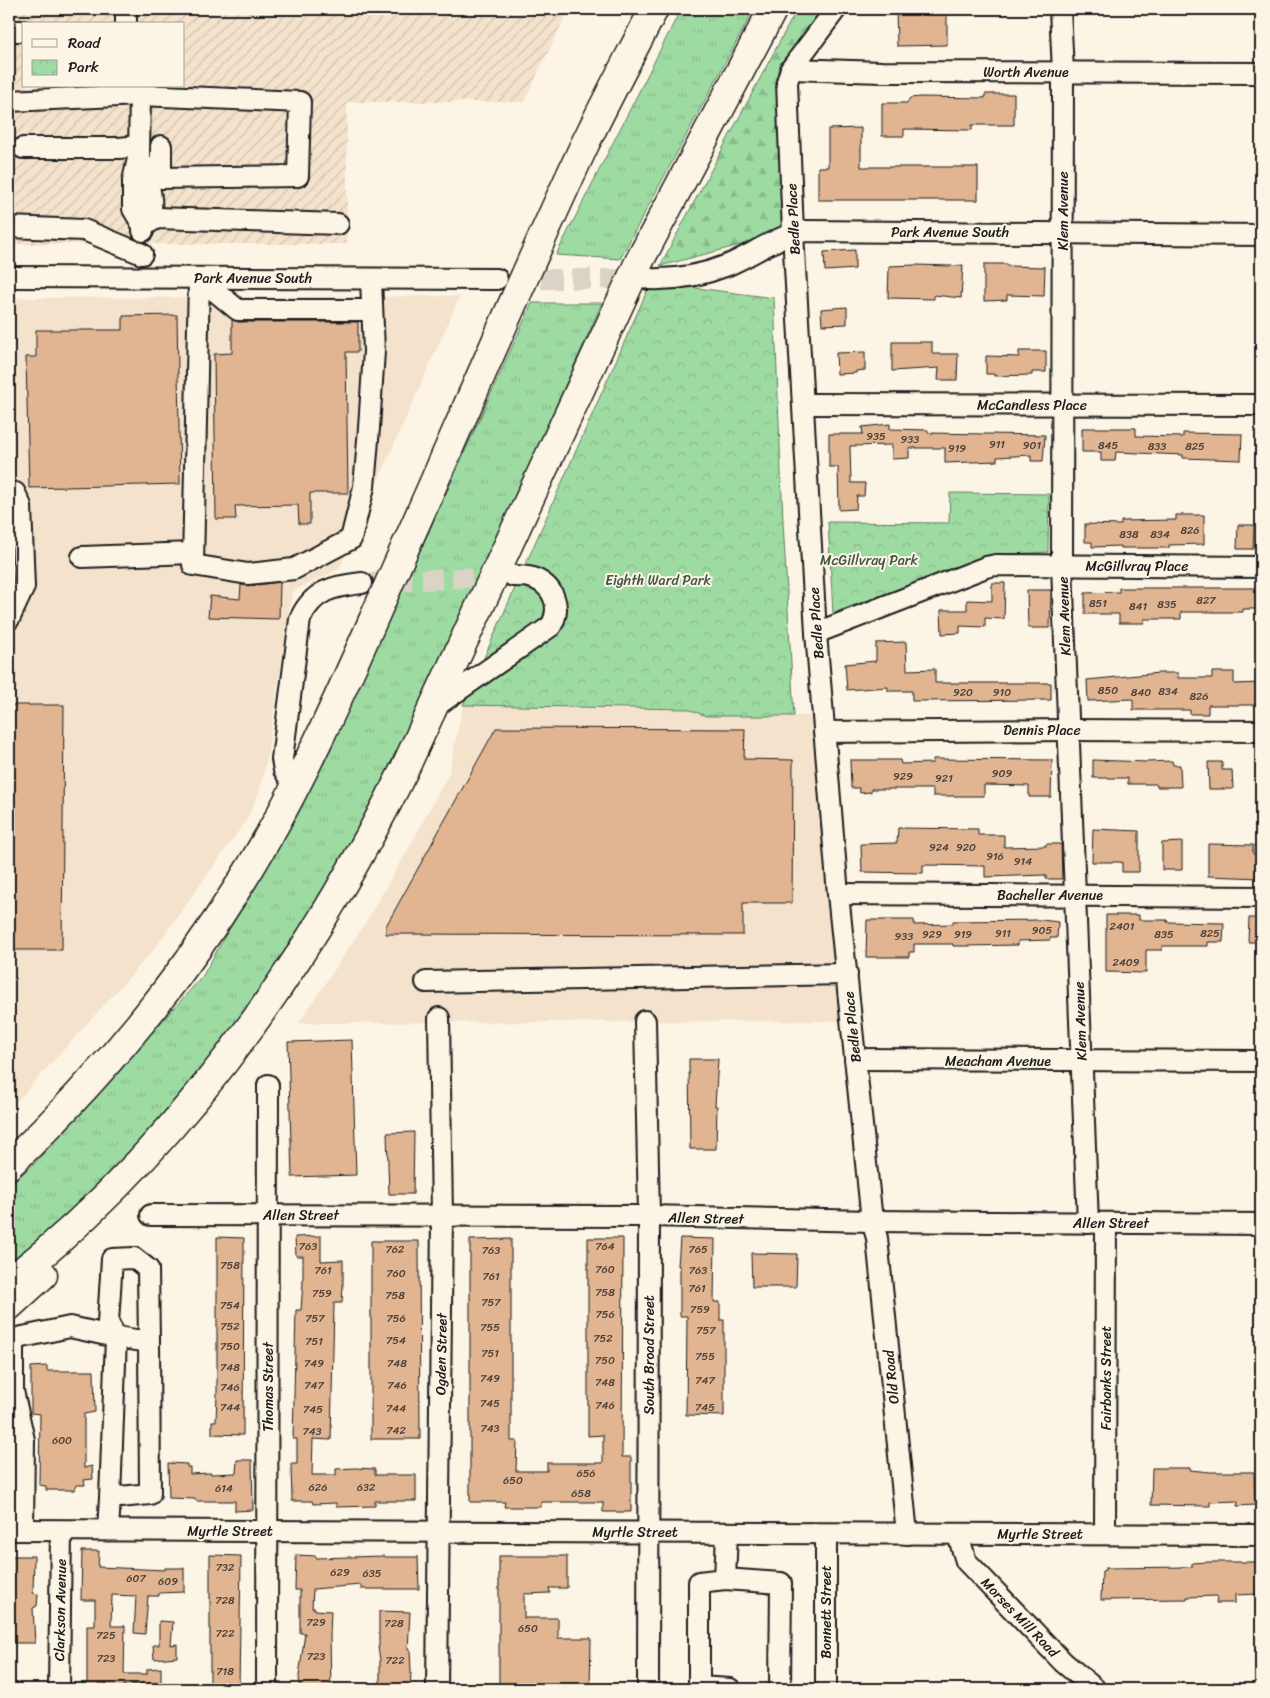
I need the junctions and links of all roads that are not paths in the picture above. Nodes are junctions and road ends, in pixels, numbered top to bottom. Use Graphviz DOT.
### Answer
graph roads {
  1 [pos="126,9"];
  2 [pos="654,9"];
  3 [pos="773,9"];
  4 [pos="836,9"];
  5 [pos="1060,9"];
  6 [pos="126,22"];
  7 [pos="9,30"];
  8 [pos="22,31"];
  9 [pos="791,69"];
  10 [pos="1063,72"];
  11 [pos="1261,72"];
  12 [pos="138,90"];
  13 [pos="9,101"];
  14 [pos="161,146"];
  15 [pos="23,148"];
  16 [pos="139,150"];
  17 [pos="338,224"];
  18 [pos="143,226"];
  19 [pos="9,227"];
  20 [pos="793,233"];
  21 [pos="1063,233"];
  22 [pos="1261,235"];
  23 [pos="142,254"];
  24 [pos="9,277"];
  25 [pos="141,278"];
  26 [pos="199,278"];
  27 [pos="371,279"];
  28 [pos="497,279"];
  29 [pos="649,280"];
  30 [pos="372,310"];
  31 [pos="804,404"];
  32 [pos="1062,405"];
  33 [pos="1261,405"];
  34 [pos="12,493"];
  35 [pos="193,553"];
  36 [pos="82,557"];
  37 [pos="1062,566"];
  38 [pos="1261,567"];
  39 [pos="513,576"];
  40 [pos="362,583"];
  41 [pos="9,619"];
  42 [pos="816,633"];
  43 [pos="432,709"];
  44 [pos="1069,730"];
  45 [pos="824,732"];
  46 [pos="1261,732"];
  47 [pos="295,787"];
  48 [pos="838,894"];
  49 [pos="1075,896"];
  50 [pos="1261,897"];
  51 [pos="846,974"];
  52 [pos="426,982"];
  53 [pos="439,1018"];
  54 [pos="645,1021"];
  55 [pos="855,1060"];
  56 [pos="1082,1061"];
  57 [pos="1261,1061"];
  58 [pos="268,1085"];
  59 [pos="68,1106"];
  60 [pos="173,1125"];
  61 [pos="9,1146"];
  62 [pos="9,1165"];
  63 [pos="151,1215"];
  64 [pos="268,1215"];
  65 [pos="442,1216"];
  66 [pos="649,1216"];
  67 [pos="872,1221"];
  68 [pos="1097,1223"];
  69 [pos="1261,1224"];
  70 [pos="9,1282"];
  71 [pos="9,1306"];
  72 [pos="116,1337"];
  73 [pos="11,1341"];
  74 [pos="149,1342"];
  75 [pos="110,1498"];
  76 [pos="16,1530"];
  77 [pos="108,1530"];
  78 [pos="61,1531"];
  79 [pos="267,1531"];
  80 [pos="439,1532"];
  81 [pos="648,1532"];
  82 [pos="727,1533"];
  83 [pos="826,1534"];
  84 [pos="906,1534"];
  85 [pos="1106,1534"];
  86 [pos="958,1535"];
  87 [pos="1261,1535"];
  88 [pos="725,1579"];
  89 [pos="59,1689"];
  90 [pos="267,1689"];
  91 [pos="438,1689"];
  92 [pos="648,1689"];
  93 [pos="730,1689"];
  94 [pos="780,1689"];
  95 [pos="826,1689"];
  96 [pos="1095,1689"];
  1 -- 6 [label="street"];
  2 -- 47 [label="highway"];
  3 -- 43 [label="highway"];
  4 -- 9 [label="street, Bedle Place"];
  5 -- 10 [label="street, Klem Avenue"];
  7 -- 8 [label="street"];
  9 -- 10 [label="street, Worth Avenue"];
  9 -- 20 [label="street, Bedle Place"];
  10 -- 11 [label="street, Worth Avenue"];
  10 -- 21 [label="street, Klem Avenue"];
  12 -- 13 [label="street"];
  12 -- 14 [label="street"];
  12 -- 16 [label="street"];
  15 -- 16 [label="street"];
  16 -- 18 [label="street"];
  17 -- 18 [label="street"];
  18 -- 23 [label="street"];
  19 -- 23 [label="street"];
  20 -- 21 [label="street, Park Avenue South"];
  20 -- 29 [label="street, Park Avenue South"];
  20 -- 31 [label="street, Bedle Place"];
  21 -- 22 [label="street, Park Avenue South"];
  21 -- 32 [label="street, Klem Avenue"];
  23 -- 25 [label="street"];
  24 -- 25 [label="street, Park Avenue South"];
  25 -- 26 [label="street, Park Avenue South"];
  26 -- 27 [label="street, Park Avenue South"];
  26 -- 30 [label="street"];
  26 -- 35 [label="street"];
  27 -- 28 [label="street, Park Avenue South"];
  27 -- 30 [label="street"];
  30 -- 35 [label="street"];
  31 -- 32 [label="street, McCandless Place"];
  31 -- 42 [label="street, Bedle Place"];
  32 -- 33 [label="street, McCandless Place"];
  32 -- 37 [label="street, Klem Avenue"];
  34 -- 41 [label="street"];
  35 -- 36 [label="street"];
  37 -- 38 [label="street, McGillvray Place"];
  37 -- 42 [label="street, McGillvray Place"];
  37 -- 44 [label="street, Klem Avenue"];
  39 -- 43 [label="street"];
  40 -- 47 [label="street"];
  42 -- 45 [label="street, Bedle Place"];
  43 -- 60 [label="highway"];
  44 -- 45 [label="street, Dennis Place"];
  44 -- 46 [label="street, Dennis Place"];
  44 -- 49 [label="street, Klem Avenue"];
  45 -- 48 [label="street, Bedle Place"];
  47 -- 59 [label="highway"];
  48 -- 49 [label="street, Bacheller Avenue"];
  48 -- 51 [label="street, Bedle Place"];
  49 -- 50 [label="street, Bacheller Avenue"];
  49 -- 56 [label="street, Klem Avenue"];
  51 -- 52 [label="street"];
  51 -- 55 [label="street, Bedle Place"];
  53 -- 65 [label="street, Ogden Street"];
  54 -- 66 [label="street, South Broad Street"];
  55 -- 56 [label="street, Meacham Avenue"];
  55 -- 67 [label="street, Bedle Place"];
  56 -- 57 [label="street, Meacham Avenue"];
  56 -- 68 [label="street, Klem Avenue"];
  58 -- 64 [label="street, Thomas Street"];
  59 -- 61 [label="highway"];
  59 -- 62 [label="highway"];
  60 -- 70 [label="highway"];
  60 -- 71 [label="highway"];
  63 -- 64 [label="street, Allen Street"];
  64 -- 65 [label="street, Allen Street"];
  64 -- 79 [label="street, Thomas Street"];
  65 -- 66 [label="street, Allen Street"];
  65 -- 80 [label="street, Ogden Street"];
  66 -- 67 [label="street, Allen Street"];
  66 -- 81 [label="street, South Broad Street"];
  67 -- 68 [label="street, Allen Street"];
  67 -- 84 [label="street, Old Road"];
  68 -- 69 [label="street, Allen Street"];
  68 -- 85 [label="street, Fairbanks Street"];
  72 -- 73 [label="street"];
  72 -- 74 [label="street"];
  72 -- 74 [label="street"];
  72 -- 75 [label="street"];
  73 -- 76 [label="street"];
  74 -- 75 [label="street"];
  75 -- 77 [label="street"];
  76 -- 78 [label="street, Myrtle Street"];
  77 -- 78 [label="street, Myrtle Street"];
  77 -- 79 [label="street, Myrtle Street"];
  78 -- 89 [label="street, Clarkson Avenue"];
  79 -- 80 [label="street, Myrtle Street"];
  79 -- 90 [label="street, Thomas Street"];
  80 -- 81 [label="street, Myrtle Street"];
  80 -- 91 [label="street, Ogden Street"];
  81 -- 82 [label="street, Myrtle Street"];
  81 -- 92 [label="street, South Broad Street"];
  82 -- 83 [label="street, Myrtle Street"];
  82 -- 88 [label="street"];
  83 -- 84 [label="street, Myrtle Street"];
  83 -- 95 [label="street, Bonnett Street"];
  84 -- 86 [label="street, Myrtle Street"];
  85 -- 86 [label="street, Myrtle Street"];
  85 -- 87 [label="street, Myrtle Street"];
  86 -- 96 [label="street, Morses Mill Road"];
  88 -- 93 [label="street"];
  88 -- 94 [label="street"];
}
